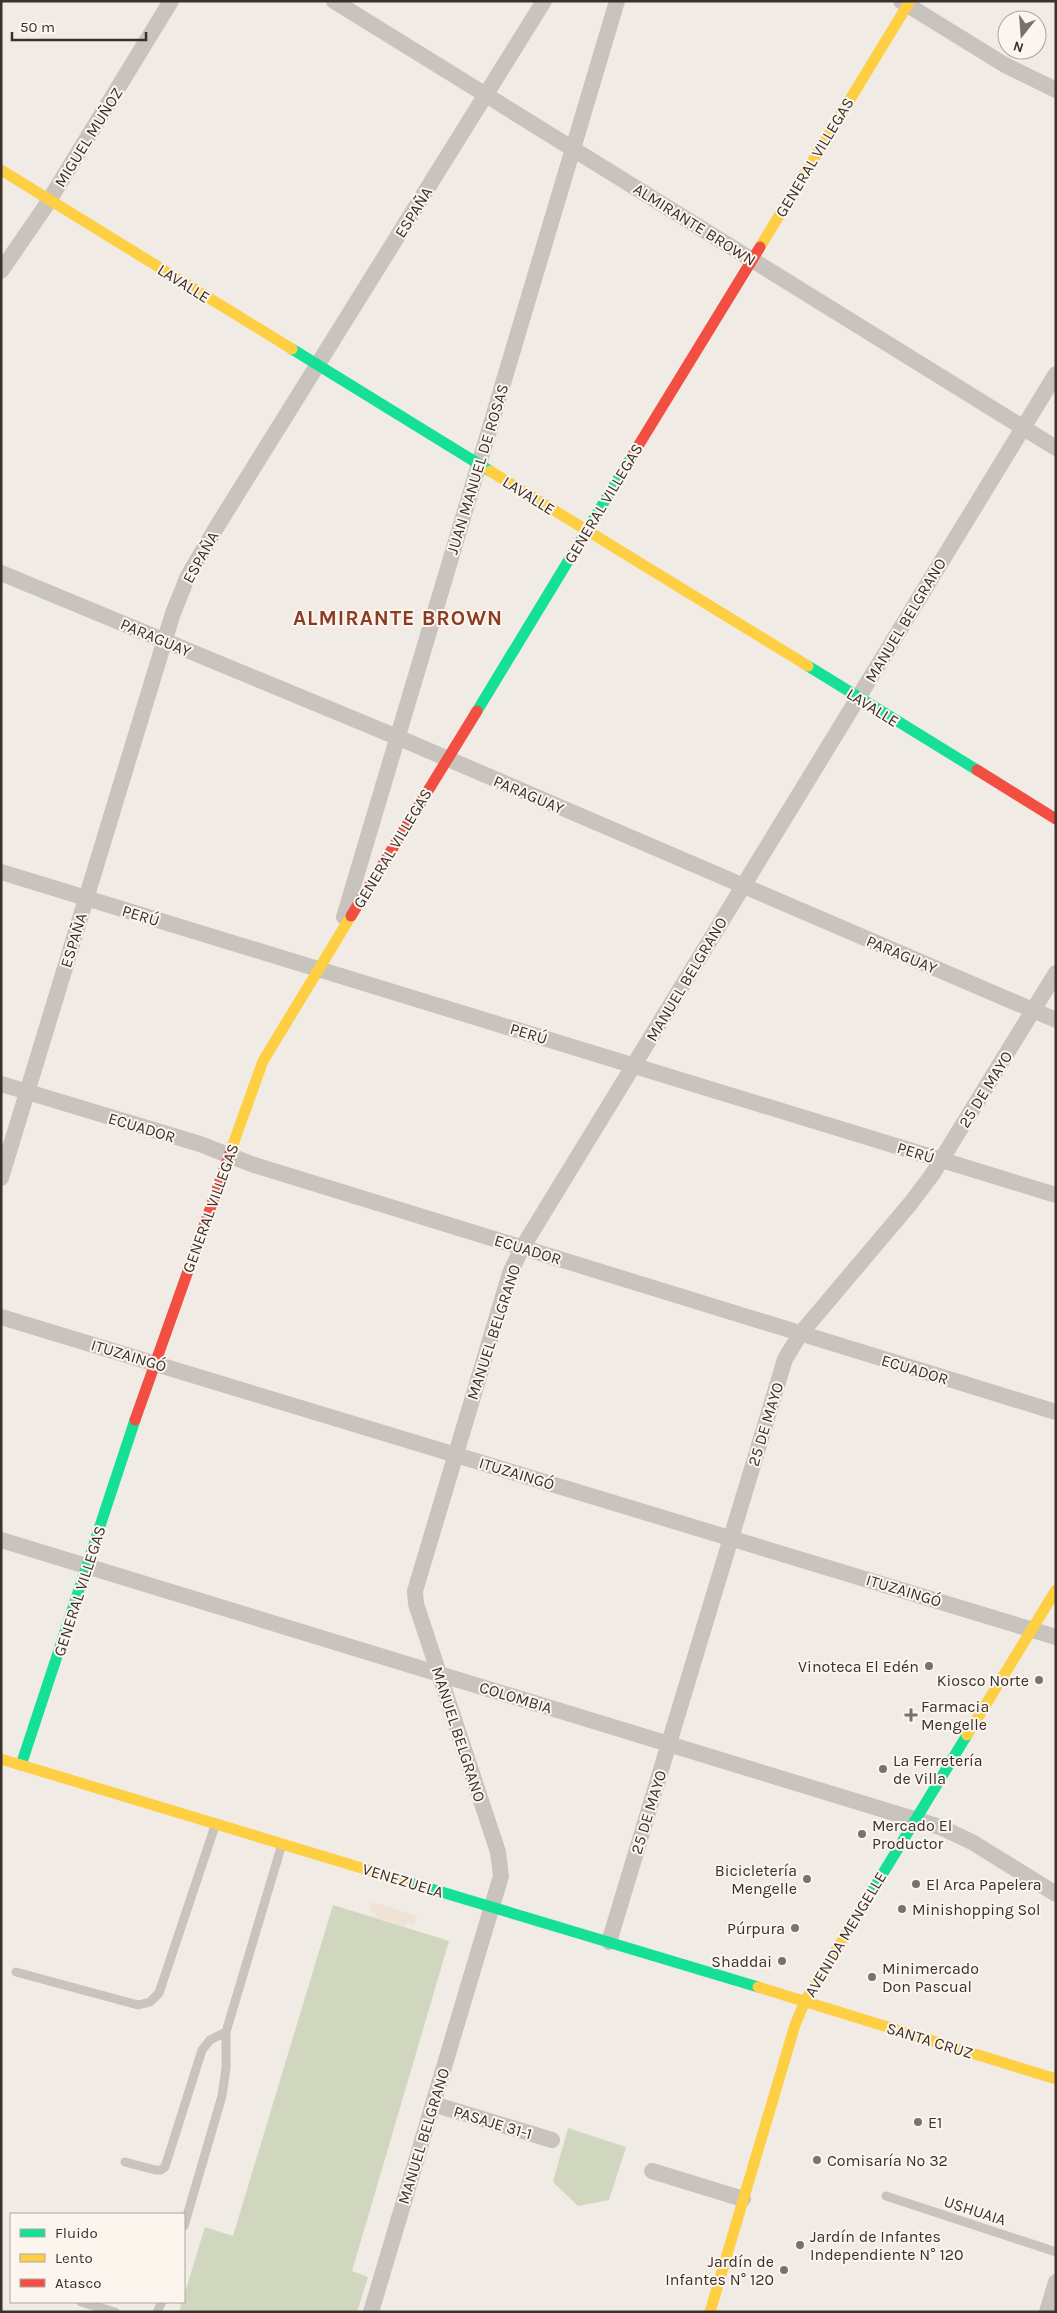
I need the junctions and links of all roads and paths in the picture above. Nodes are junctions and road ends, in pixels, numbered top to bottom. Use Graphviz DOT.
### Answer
graph roads {
  1 [pos="171,1"];
  2 [pos="334,1"];
  3 [pos="544,1"];
  4 [pos="617,1"];
  5 [pos="906,3"];
  6 [pos="1056,90"];
  7 [pos="486,95"];
  8 [pos="573,149"];
  9 [pos="1,170"];
  10 [pos="49,200"];
  11 [pos="752,260"];
  12 [pos="1,271"];
  13 [pos="318,365"];
  14 [pos="1056,374"];
  15 [pos="1023,427"];
  16 [pos="1056,448"];
  17 [pos="479,464"];
  18 [pos="586,530"];
  19 [pos="1,573"];
  20 [pos="164,641"];
  21 [pos="858,698"];
  22 [pos="397,737"];
  23 [pos="446,758"];
  24 [pos="1056,819"];
  25 [pos="1,872"];
  26 [pos="743,886"];
  27 [pos="86,898"];
  28 [pos="338,936"];
  29 [pos="318,969"];
  30 [pos="1056,973"];
  31 [pos="1033,1010"];
  32 [pos="1056,1020"];
  33 [pos="634,1066"];
  34 [pos="1,1084"];
  35 [pos="27,1092"];
  36 [pos="228,1155"];
  37 [pos="941,1160"];
  38 [pos="1,1178"];
  39 [pos="1056,1195"];
  40 [pos="522,1248"];
  41 [pos="1,1317"];
  42 [pos="801,1333"];
  43 [pos="154,1363"];
  44 [pos="1056,1412"];
  45 [pos="455,1454"];
  46 [pos="731,1538"];
  47 [pos="1,1540"];
  48 [pos="87,1566"];
  49 [pos="1056,1590"];
  50 [pos="1032,1629"];
  51 [pos="1056,1636"];
  52 [pos="440,1674"];
  53 [pos="668,1743"];
  54 [pos="1,1759"];
  55 [pos="21,1765"];
  56 [pos="915,1819"];
  57 [pos="216,1823"];
  58 [pos="282,1843"];
  59 [pos="1056,1894"];
  60 [pos="492,1907"];
  61 [pos="609,1942"];
  62 [pos="16,1972"];
  63 [pos="805,2001"];
  64 [pos="226,2032"];
  65 [pos="1056,2079"];
  66 [pos="433,2104"];
  67 [pos="552,2140"];
  68 [pos="124,2162"];
  69 [pos="652,2170"];
  70 [pos="886,2196"];
  71 [pos="743,2199"];
  72 [pos="185,2223"];
  73 [pos="1056,2252"];
  74 [pos="1056,2282"];
  75 [pos="84,2303"];
  76 [pos="115,2312"];
  77 [pos="371,2312"];
  78 [pos="710,2312"];
  79 [pos="1047,2312"];
  1 -- 10 [label="street, MIGUEL MUÑOZ"];
  2 -- 7 [label="street, ALMIRANTE BROWN"];
  3 -- 7 [label="street, ESPAÑA"];
  4 -- 8 [label="street, JUAN MANUEL DE ROSAS"];
  5 -- 6 [label="street"];
  5 -- 11 [label="street, GENERAL VILLEGAS"];
  7 -- 8 [label="street, ALMIRANTE BROWN"];
  7 -- 13 [label="street, ESPAÑA"];
  8 -- 11 [label="street, ALMIRANTE BROWN"];
  8 -- 17 [label="street, JUAN MANUEL DE ROSAS"];
  9 -- 10 [label="street, LAVALLE"];
  10 -- 12 [label="street, MIGUEL MUÑOZ"];
  10 -- 13 [label="street, LAVALLE"];
  11 -- 15 [label="street, ALMIRANTE BROWN"];
  11 -- 18 [label="street, GENERAL VILLEGAS"];
  13 -- 17 [label="street, LAVALLE"];
  13 -- 20 [label="street, ESPAÑA"];
  14 -- 15 [label="street, MANUEL BELGRANO"];
  15 -- 16 [label="street, ALMIRANTE BROWN"];
  15 -- 21 [label="street, MANUEL BELGRANO"];
  17 -- 18 [label="street, LAVALLE"];
  17 -- 22 [label="street, JUAN MANUEL DE ROSAS"];
  18 -- 21 [label="street, LAVALLE"];
  18 -- 23 [label="street, GENERAL VILLEGAS"];
  19 -- 20 [label="street, PARAGUAY"];
  20 -- 22 [label="street, PARAGUAY"];
  20 -- 27 [label="street, ESPAÑA"];
  21 -- 24 [label="street, LAVALLE"];
  21 -- 26 [label="street, MANUEL BELGRANO"];
  22 -- 23 [label="street, PARAGUAY"];
  22 -- 28 [label="street, JUAN MANUEL DE ROSAS"];
  23 -- 26 [label="street, PARAGUAY"];
  23 -- 28 [label="street, GENERAL VILLEGAS"];
  25 -- 27 [label="street, PERÚ"];
  26 -- 31 [label="street, PARAGUAY"];
  26 -- 33 [label="street, MANUEL BELGRANO"];
  27 -- 29 [label="street, PERÚ"];
  27 -- 35 [label="street, ESPAÑA"];
  28 -- 29 [label="street, GENERAL VILLEGAS"];
  29 -- 33 [label="street, PERÚ"];
  29 -- 36 [label="street, GENERAL VILLEGAS"];
  30 -- 31 [label="street, 25 DE MAYO"];
  31 -- 32 [label="street, PARAGUAY"];
  31 -- 37 [label="street, 25 DE MAYO"];
  33 -- 37 [label="street, PERÚ"];
  33 -- 40 [label="street, MANUEL BELGRANO"];
  34 -- 35 [label="street, ECUADOR"];
  35 -- 36 [label="street, ECUADOR"];
  35 -- 38 [label="street, ESPAÑA"];
  36 -- 40 [label="street, ECUADOR"];
  36 -- 43 [label="street, GENERAL VILLEGAS"];
  37 -- 39 [label="street, PERÚ"];
  37 -- 42 [label="street, 25 DE MAYO"];
  40 -- 42 [label="street, ECUADOR"];
  40 -- 45 [label="street, MANUEL BELGRANO"];
  41 -- 43 [label="street, ITUZAINGÓ"];
  42 -- 44 [label="street, ECUADOR"];
  42 -- 46 [label="street, 25 DE MAYO"];
  43 -- 45 [label="street, ITUZAINGÓ"];
  43 -- 48 [label="street, GENERAL VILLEGAS"];
  45 -- 46 [label="street, ITUZAINGÓ"];
  45 -- 52 [label="street, MANUEL BELGRANO"];
  46 -- 50 [label="street, ITUZAINGÓ"];
  46 -- 53 [label="street, 25 DE MAYO"];
  47 -- 48 [label="street, COLOMBIA"];
  48 -- 52 [label="street, COLOMBIA"];
  48 -- 55 [label="street, GENERAL VILLEGAS"];
  49 -- 50 [label="street, AVENIDA MENGELLE"];
  50 -- 51 [label="street, ITUZAINGÓ"];
  50 -- 56 [label="street, AVENIDA MENGELLE"];
  52 -- 53 [label="street, COLOMBIA"];
  52 -- 60 [label="street, MANUEL BELGRANO"];
  53 -- 56 [label="street, COLOMBIA"];
  53 -- 61 [label="street, 25 DE MAYO"];
  54 -- 55 [label="street, VENEZUELA"];
  55 -- 57 [label="street, VENEZUELA"];
  56 -- 59 [label="street, COLOMBIA"];
  56 -- 63 [label="street, AVENIDA MENGELLE"];
  57 -- 58 [label="street, VENEZUELA"];
  57 -- 62 [label="lane"];
  58 -- 60 [label="street, VENEZUELA"];
  58 -- 64 [label="lane"];
  60 -- 61 [label="street, VENEZUELA"];
  60 -- 66 [label="street, MANUEL BELGRANO"];
  61 -- 63 [label="street, VENEZUELA"];
  63 -- 65 [label="street, SANTA CRUZ"];
  63 -- 71 [label="street, AVENIDA MENGELLE"];
  64 -- 68 [label="lane"];
  64 -- 72 [label="lane"];
  66 -- 67 [label="street, PASAJE 31-1"];
  66 -- 77 [label="street, MANUEL BELGRANO"];
  69 -- 71 [label="street"];
  70 -- 73 [label="lane, USHUAIA"];
  71 -- 78 [label="street, AVENIDA MENGELLE"];
  74 -- 79 [label="street"];
  75 -- 76 [label="lane"];
}
